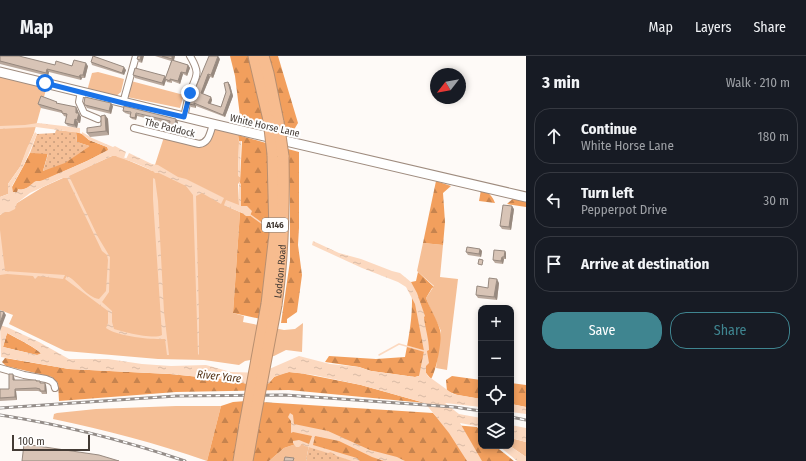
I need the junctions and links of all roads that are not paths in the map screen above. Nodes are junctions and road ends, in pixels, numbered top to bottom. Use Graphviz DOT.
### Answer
graph roads {
  1 [pos="136,56"];
  2 [pos="190,56"];
  3 [pos="254,56"];
  4 [pos="263,56"];
  5 [pos="0,72"];
  6 [pos="81,92"];
  7 [pos="123,103"];
  8 [pos="184,117"];
  9 [pos="98,119"];
  10 [pos="273,121"];
  11 [pos="213,124"];
  12 [pos="134,128"];
  13 [pos="526,197"];
  14 [pos="0,368"];
  15 [pos="55,388"];
  16 [pos="242,460"];
  1 -- 7 [label="street"];
  2 -- 8 [label="street"];
  3 -- 10 [label="highway, Loddon Road / A146"];
  4 -- 10 [label="highway, Loddon Road / A146"];
  5 -- 6 [label="street, White Horse Lane"];
  6 -- 7 [label="street, White Horse Lane"];
  6 -- 9 [label="street"];
  7 -- 8 [label="street, White Horse Lane"];
  8 -- 11 [label="street, White Horse Lane"];
  10 -- 16 [label="highway, Loddon Road / A146, bridge"];
  11 -- 12 [label="street, The Paddock"];
  11 -- 13 [label="street, White Horse Lane"];
  14 -- 15 [label="street"];
}
